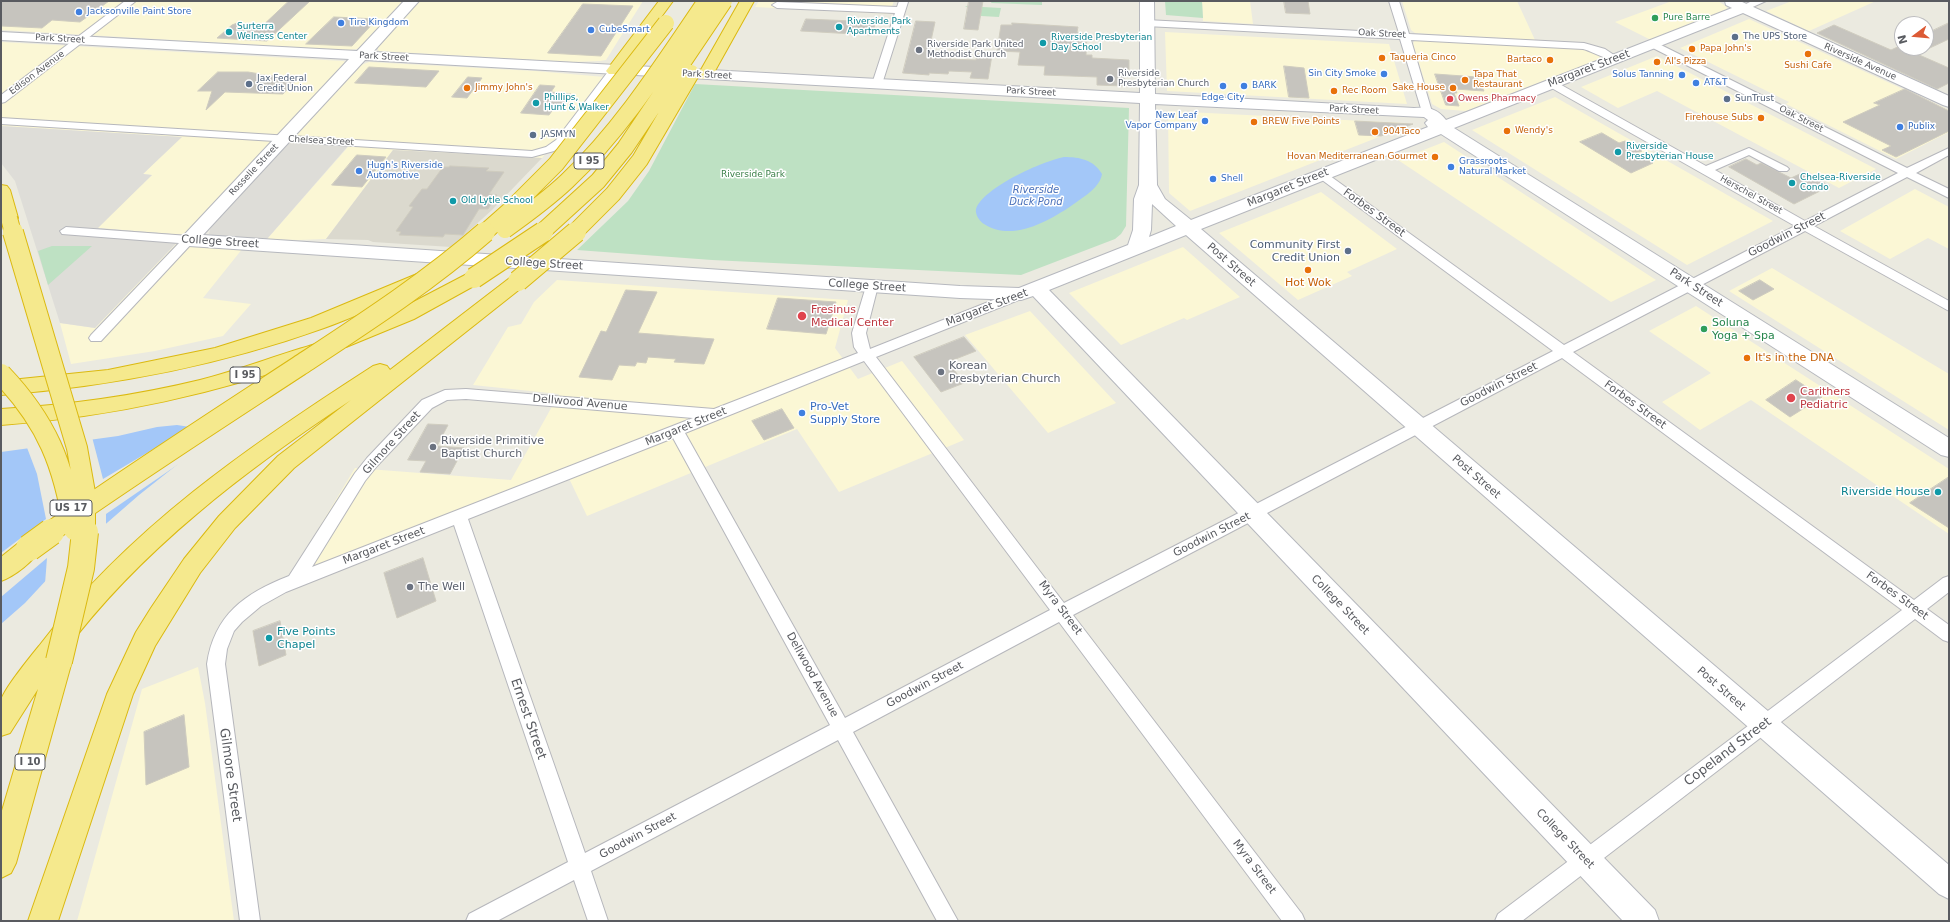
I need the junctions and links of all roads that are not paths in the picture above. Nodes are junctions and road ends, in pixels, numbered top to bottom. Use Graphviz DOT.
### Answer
graph roads {
  1 [pos="131,1"];
  2 [pos="412,1"];
  3 [pos="706,1"];
  4 [pos="724,1"];
  5 [pos="731,1"];
  6 [pos="747,1"];
  7 [pos="1147,1"];
  8 [pos="1394,1"];
  9 [pos="1728,1"];
  10 [pos="1761,1"];
  11 [pos="672,4"];
  12 [pos="777,5"];
  13 [pos="901,5"];
  14 [pos="1743,8"];
  15 [pos="1146,23"];
  16 [pos="1404,35"];
  17 [pos="1,36"];
  18 [pos="79,40"];
  19 [pos="1653,44"];
  20 [pos="360,56"];
  21 [pos="1615,59"];
  22 [pos="614,71"];
  23 [pos="706,75"];
  24 [pos="877,84"];
  25 [pos="1552,84"];
  26 [pos="1148,99"];
  27 [pos="1,100"];
  28 [pos="1949,102"];
  29 [pos="1421,112"];
  30 [pos="1,121"];
  31 [pos="1443,127"];
  32 [pos="283,139"];
  33 [pos="1949,151"];
  34 [pos="1783,169"];
  35 [pos="1706,170"];
  36 [pos="1908,173"];
  37 [pos="1322,175"];
  38 [pos="1148,185"];
  39 [pos="1,190"];
  40 [pos="1949,194"];
  41 [pos="1806,226"];
  42 [pos="1188,228"];
  43 [pos="66,231"];
  44 [pos="189,240"];
  45 [pos="1135,250"];
  46 [pos="518,281"];
  47 [pos="1691,285"];
  48 [pos="872,286"];
  49 [pos="1029,291"];
  50 [pos="1949,307"];
  51 [pos="96,338"];
  52 [pos="1563,352"];
  53 [pos="866,355"];
  54 [pos="1,374"];
  55 [pos="118,375"];
  56 [pos="1,379"];
  57 [pos="199,387"];
  58 [pos="1,388"];
  59 [pos="445,395"];
  60 [pos="715,415"];
  61 [pos="1,417"];
  62 [pos="1418,427"];
  63 [pos="676,430"];
  64 [pos="1,431"];
  65 [pos="1949,449"];
  66 [pos="1254,514"];
  67 [pos="459,517"];
  68 [pos="1,570"];
  69 [pos="295,581"];
  70 [pos="1949,583"];
  71 [pos="1915,610"];
  72 [pos="1063,612"];
  73 [pos="224,631"];
  74 [pos="1949,634"];
  75 [pos="59,662"];
  76 [pos="1,724"];
  77 [pos="1764,725"];
  78 [pos="842,729"];
  79 [pos="1586,861"];
  80 [pos="1,863"];
  81 [pos="579,866"];
  82 [pos="1949,884"];
  83 [pos="43,921"];
  84 [pos="250,921"];
  85 [pos="476,921"];
  86 [pos="598,921"];
  87 [pos="948,921"];
  88 [pos="1294,921"];
  89 [pos="1505,921"];
  90 [pos="1644,921"];
  1 -- 18 [label="street, Edison Avenue"];
  2 -- 20 [label="street, Rosselle Street"];
  3 -- 55 [label="highway, I 95, bridge"];
  4 -- 57 [label="highway, I 95, bridge"];
  5 -- 46 [label="highway, bridge"];
  6 -- 23 [label="highway"];
  7 -- 15 [label="street"];
  8 -- 16 [label="street"];
  9 -- 14 [label="street, Riverside Avenue"];
  10 -- 14 [label="street, Margaret Street"];
  11 -- 22 [label="highway"];
  11 -- 68 [label="highway, bridge"];
  12 -- 13 [label="street"];
  13 -- 24 [label="street"];
  14 -- 19 [label="street, Margaret Street"];
  14 -- 28 [label="street, Riverside Avenue"];
  15 -- 16 [label="street, Oak Street"];
  15 -- 26 [label="street"];
  16 -- 21 [label="street, Oak Street"];
  16 -- 29 [label="street"];
  17 -- 18 [label="street, Park Street"];
  18 -- 20 [label="street, Park Street"];
  18 -- 27 [label="street, Edison Avenue"];
  19 -- 21 [label="street, Margaret Street"];
  19 -- 36 [label="street, Oak Street"];
  20 -- 22 [label="street, Park Street"];
  20 -- 32 [label="street, Rosselle Street"];
  21 -- 25 [label="street, Margaret Street"];
  22 -- 23 [label="street, Park Street"];
  22 -- 32 [label="street, Chelsea Street"];
  23 -- 24 [label="street, Park Street"];
  24 -- 26 [label="street, Park Street"];
  25 -- 31 [label="street, Margaret Street"];
  25 -- 35 [label="street, Herschel Street"];
  26 -- 29 [label="street, Park Street"];
  26 -- 38 [label="street"];
  29 -- 31 [label="street, Park Street"];
  30 -- 32 [label="street, Chelsea Street"];
  31 -- 37 [label="street, Margaret Street"];
  31 -- 47 [label="street, Park Street"];
  32 -- 44 [label="street, Rosselle Street"];
  33 -- 36 [label="street, Goodwin Street"];
  34 -- 35 [label="street"];
  35 -- 41 [label="street, Herschel Street"];
  36 -- 40 [label="street, Oak Street"];
  36 -- 41 [label="street, Goodwin Street"];
  37 -- 42 [label="street, Margaret Street"];
  37 -- 52 [label="street, Forbes Street"];
  38 -- 42 [label="street, Post Street"];
  38 -- 45 [label="street"];
  39 -- 75 [label="highway, bridge"];
  41 -- 47 [label="street, Goodwin Street"];
  41 -- 50 [label="street, Herschel Street"];
  42 -- 45 [label="street, Margaret Street"];
  42 -- 62 [label="street, Post Street"];
  43 -- 44 [label="street, College Street"];
  44 -- 48 [label="street, College Street"];
  44 -- 51 [label="street, Rosselle Street"];
  45 -- 49 [label="street, Margaret Street"];
  46 -- 76 [label="highway"];
  46 -- 83 [label="highway"];
  47 -- 52 [label="street, Goodwin Street"];
  47 -- 65 [label="street, Park Street"];
  48 -- 49 [label="street, College Street"];
  48 -- 53 [label="street, Myra Street"];
  49 -- 53 [label="street, Margaret Street"];
  49 -- 66 [label="street, College Street"];
  52 -- 62 [label="street, Goodwin Street"];
  52 -- 71 [label="street, Forbes Street"];
  53 -- 60 [label="street, Margaret Street"];
  53 -- 72 [label="street, Myra Street"];
  54 -- 75 [label="highway, US 17, bridge"];
  55 -- 56 [label="highway"];
  55 -- 58 [label="highway, I 95"];
  57 -- 61 [label="highway, I 95"];
  57 -- 64 [label="highway"];
  59 -- 60 [label="street, Dellwood Avenue"];
  59 -- 69 [label="street, Gilmore Street"];
  60 -- 63 [label="street, Margaret Street"];
  62 -- 66 [label="street, Goodwin Street"];
  62 -- 77 [label="street, Post Street"];
  63 -- 67 [label="street, Margaret Street"];
  63 -- 78 [label="street, Dellwood Avenue"];
  66 -- 72 [label="street, Goodwin Street"];
  66 -- 79 [label="street, College Street"];
  67 -- 69 [label="street, Margaret Street"];
  67 -- 81 [label="street, Ernest Street"];
  69 -- 73 [label="street, Margaret Street"];
  70 -- 71 [label="street, Copeland Street"];
  71 -- 74 [label="street, Forbes Street"];
  71 -- 77 [label="street, Copeland Street"];
  72 -- 78 [label="street, Goodwin Street"];
  72 -- 88 [label="street, Myra Street"];
  73 -- 84 [label="street, Gilmore Street"];
  75 -- 80 [label="highway, I 10"];
  77 -- 79 [label="street, Copeland Street"];
  77 -- 82 [label="street, Post Street"];
  78 -- 81 [label="street, Goodwin Street"];
  78 -- 87 [label="street, Dellwood Avenue"];
  79 -- 89 [label="street, Copeland Street"];
  79 -- 90 [label="street, College Street"];
  81 -- 85 [label="street, Goodwin Street"];
  81 -- 86 [label="street, Ernest Street"];
}
